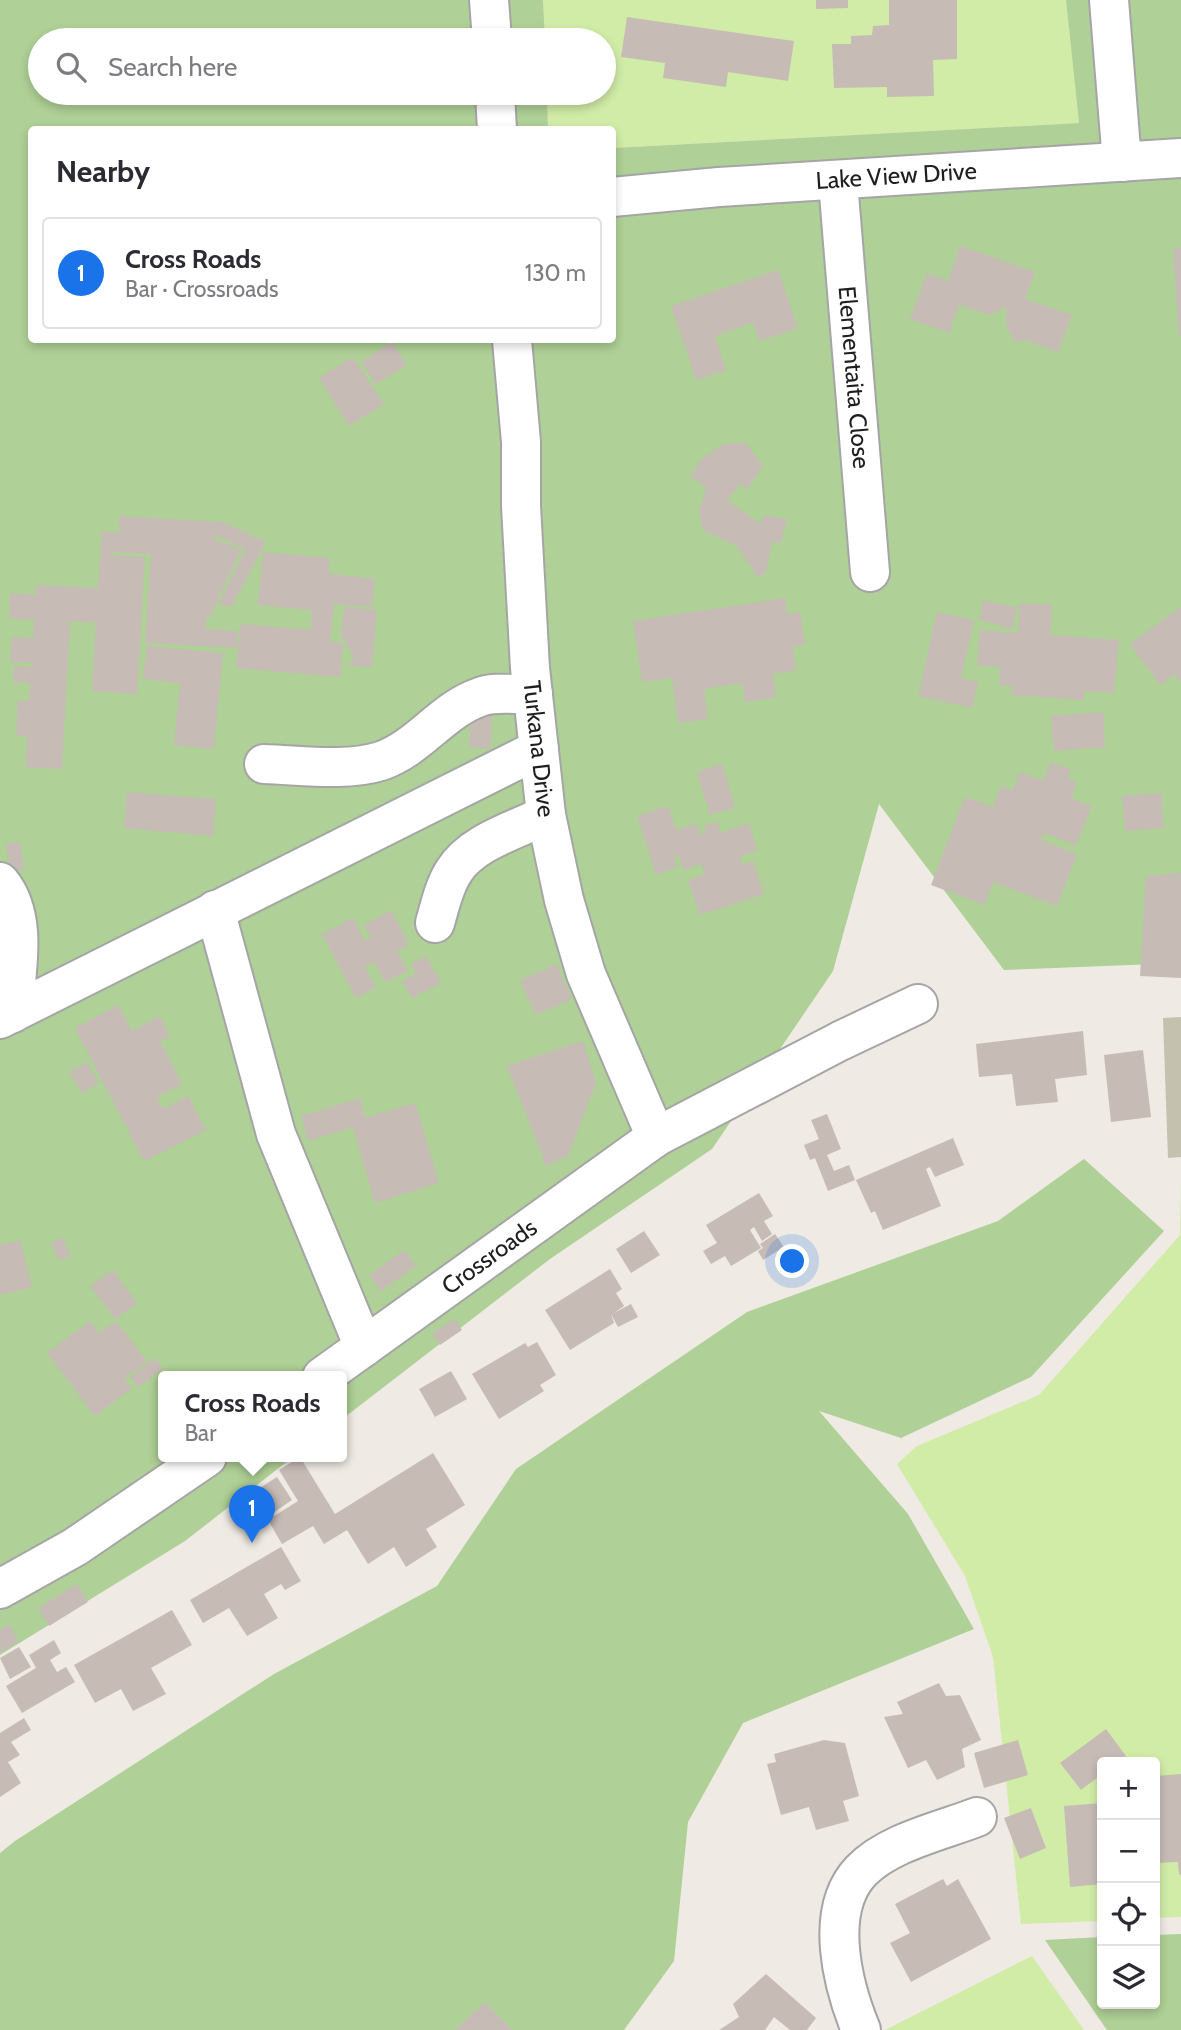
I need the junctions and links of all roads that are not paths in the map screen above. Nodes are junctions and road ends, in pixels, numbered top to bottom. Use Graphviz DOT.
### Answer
graph roads {
  1 [pos="489,0"];
  2 [pos="1109,0"];
  3 [pos="491,28"];
  4 [pos="496,105"];
  5 [pos="497,126"];
  6 [pos="1181,159"];
  7 [pos="1122,162"];
  8 [pos="838,182"];
  9 [pos="616,197"];
  10 [pos="512,343"];
  11 [pos="870,572"];
  12 [pos="533,694"];
  13 [pos="539,749"];
  14 [pos="264,764"];
  15 [pos="546,815"];
  16 [pos="0,881"];
  17 [pos="215,910"];
  18 [pos="435,922"];
  19 [pos="918,1004"];
  20 [pos="6,1016"];
  21 [pos="656,1137"];
  22 [pos="364,1347"];
  23 [pos="330,1371"];
  24 [pos="200,1462"];
  25 [pos="0,1589"];
  26 [pos="977,1817"];
  27 [pos="861,2030"];
  1 -- 3 [label="street"];
  2 -- 7 [label="street"];
  4 -- 5 [label="street"];
  6 -- 7 [label="street, Lake View Drive"];
  7 -- 8 [label="street, Lake View Drive"];
  8 -- 9 [label="street, Lake View Drive"];
  8 -- 11 [label="street, Elementaita Close"];
  10 -- 12 [label="street, Turkana Drive"];
  12 -- 13 [label="street, Turkana Drive"];
  12 -- 14 [label="street"];
  13 -- 15 [label="street, Turkana Drive"];
  13 -- 17 [label="street"];
  15 -- 18 [label="street"];
  15 -- 21 [label="street, Turkana Drive"];
  16 -- 20 [label="street"];
  17 -- 20 [label="street"];
  17 -- 22 [label="street"];
  19 -- 21 [label="street, Crossroads"];
  21 -- 22 [label="street, Crossroads"];
  22 -- 23 [label="street, Crossroads"];
  24 -- 25 [label="street"];
  26 -- 27 [label="street"];
}
